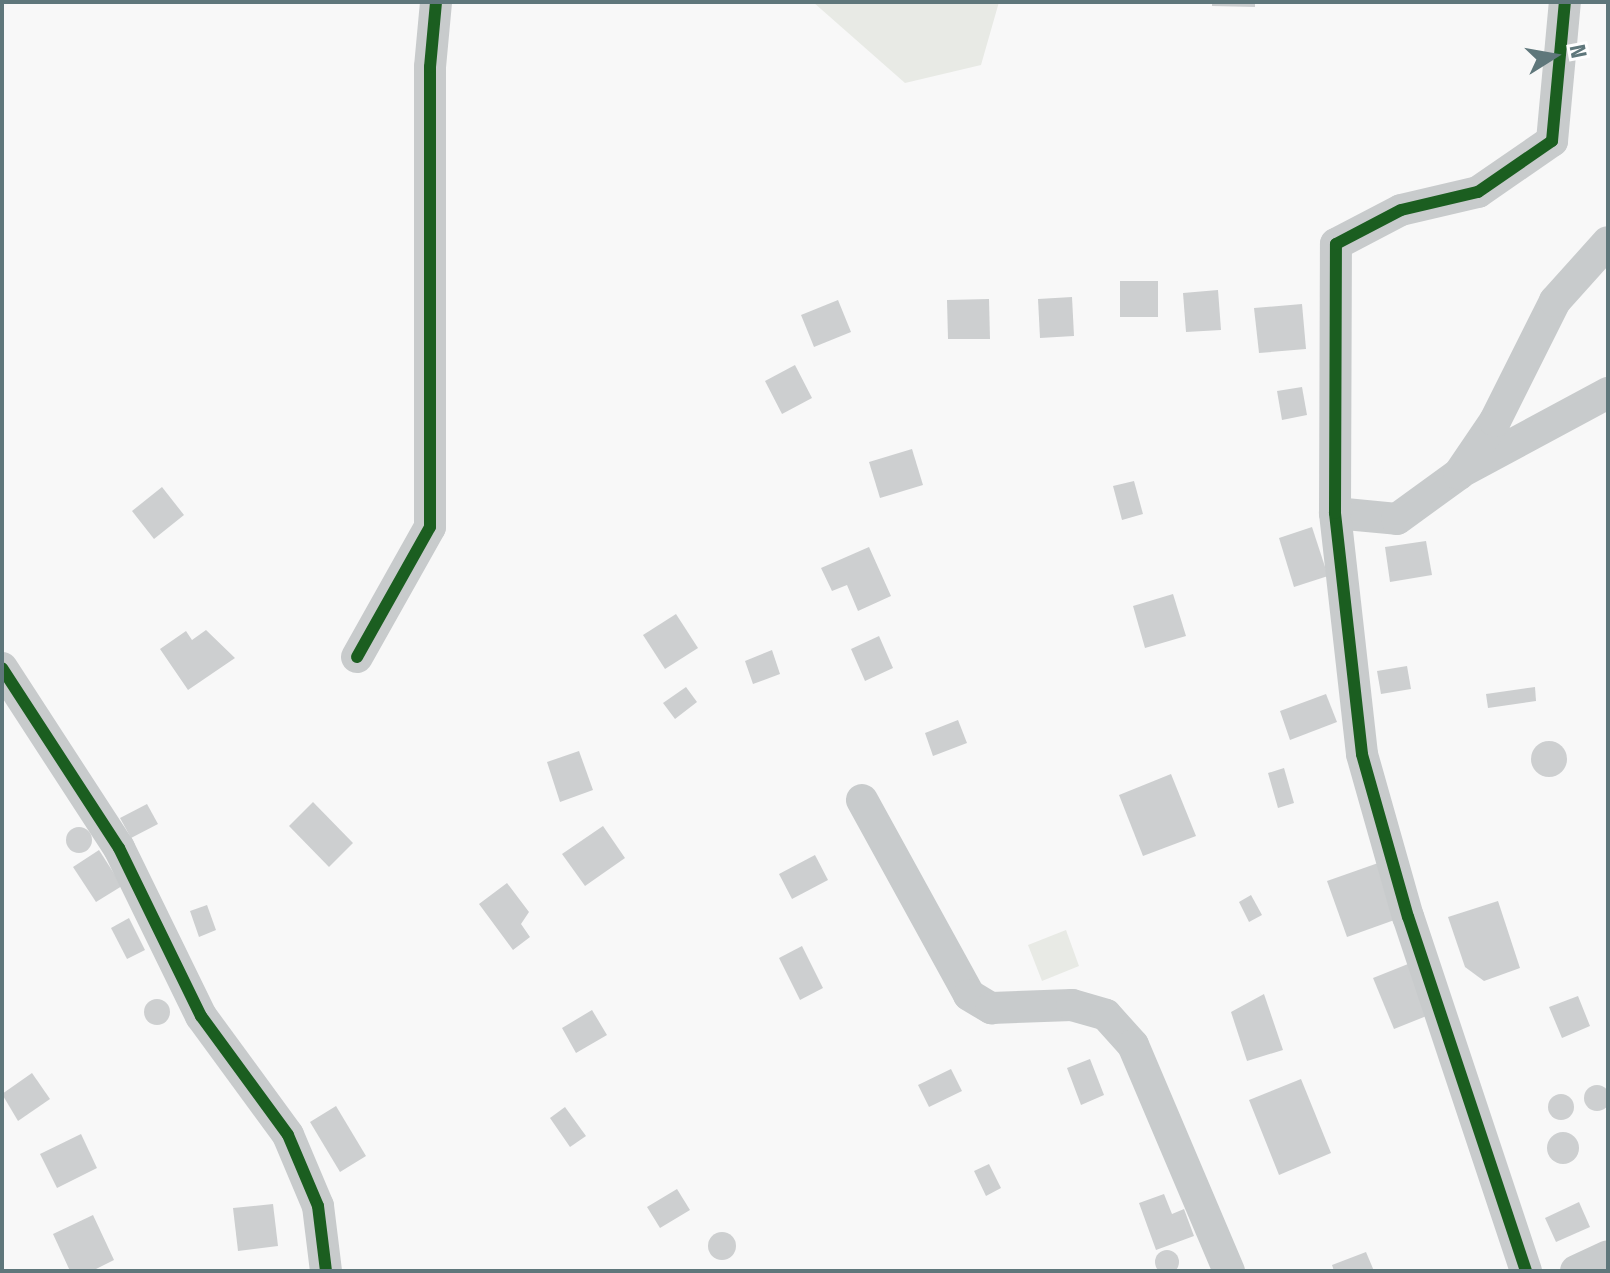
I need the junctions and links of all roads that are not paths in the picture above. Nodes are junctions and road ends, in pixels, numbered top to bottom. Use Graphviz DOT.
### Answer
graph roads {
  1 [pos="436,2"];
  2 [pos="1565,2"];
  3 [pos="1608,242"];
  4 [pos="1608,393"];
  5 [pos="1459,474"];
  6 [pos="1335,513"];
  7 [pos="357,657"];
  8 [pos="2,668"];
  9 [pos="862,800"];
  10 [pos="1608,1256"];
  11 [pos="326,1271"];
  12 [pos="1229,1271"];
  13 [pos="1526,1271"];
  14 [pos="1576,1271"];
  1 -- 7 [label="street"];
  2 -- 6 [label="street"];
  3 -- 5 [label="street"];
  4 -- 5 [label="street"];
  5 -- 6 [label="street"];
  6 -- 13 [label="street"];
  8 -- 11 [label="street"];
  9 -- 12 [label="street"];
  10 -- 14 [label="street"];
}
